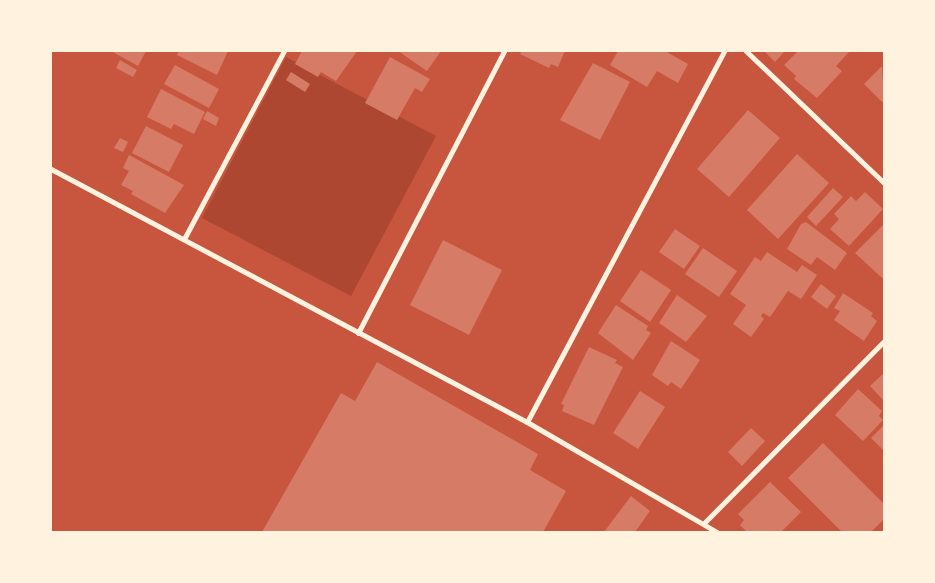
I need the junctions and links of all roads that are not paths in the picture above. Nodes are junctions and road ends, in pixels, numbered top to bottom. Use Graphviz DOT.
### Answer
graph roads {
  1 [pos="284,51"];
  2 [pos="504,51"];
  3 [pos="724,51"];
  4 [pos="746,51"];
  5 [pos="51,169"];
  6 [pos="884,183"];
  7 [pos="184,239"];
  8 [pos="358,333"];
  9 [pos="884,341"];
  10 [pos="527,422"];
  11 [pos="705,522"];
  12 [pos="717,532"];
  1 -- 7 [label="street"];
  2 -- 8 [label="street"];
  3 -- 10 [label="street"];
  4 -- 6 [label="street"];
  5 -- 7 [label="street"];
  7 -- 8 [label="street"];
  8 -- 10 [label="street"];
  9 -- 11 [label="street"];
  10 -- 11 [label="street"];
  11 -- 12 [label="street"];
}
